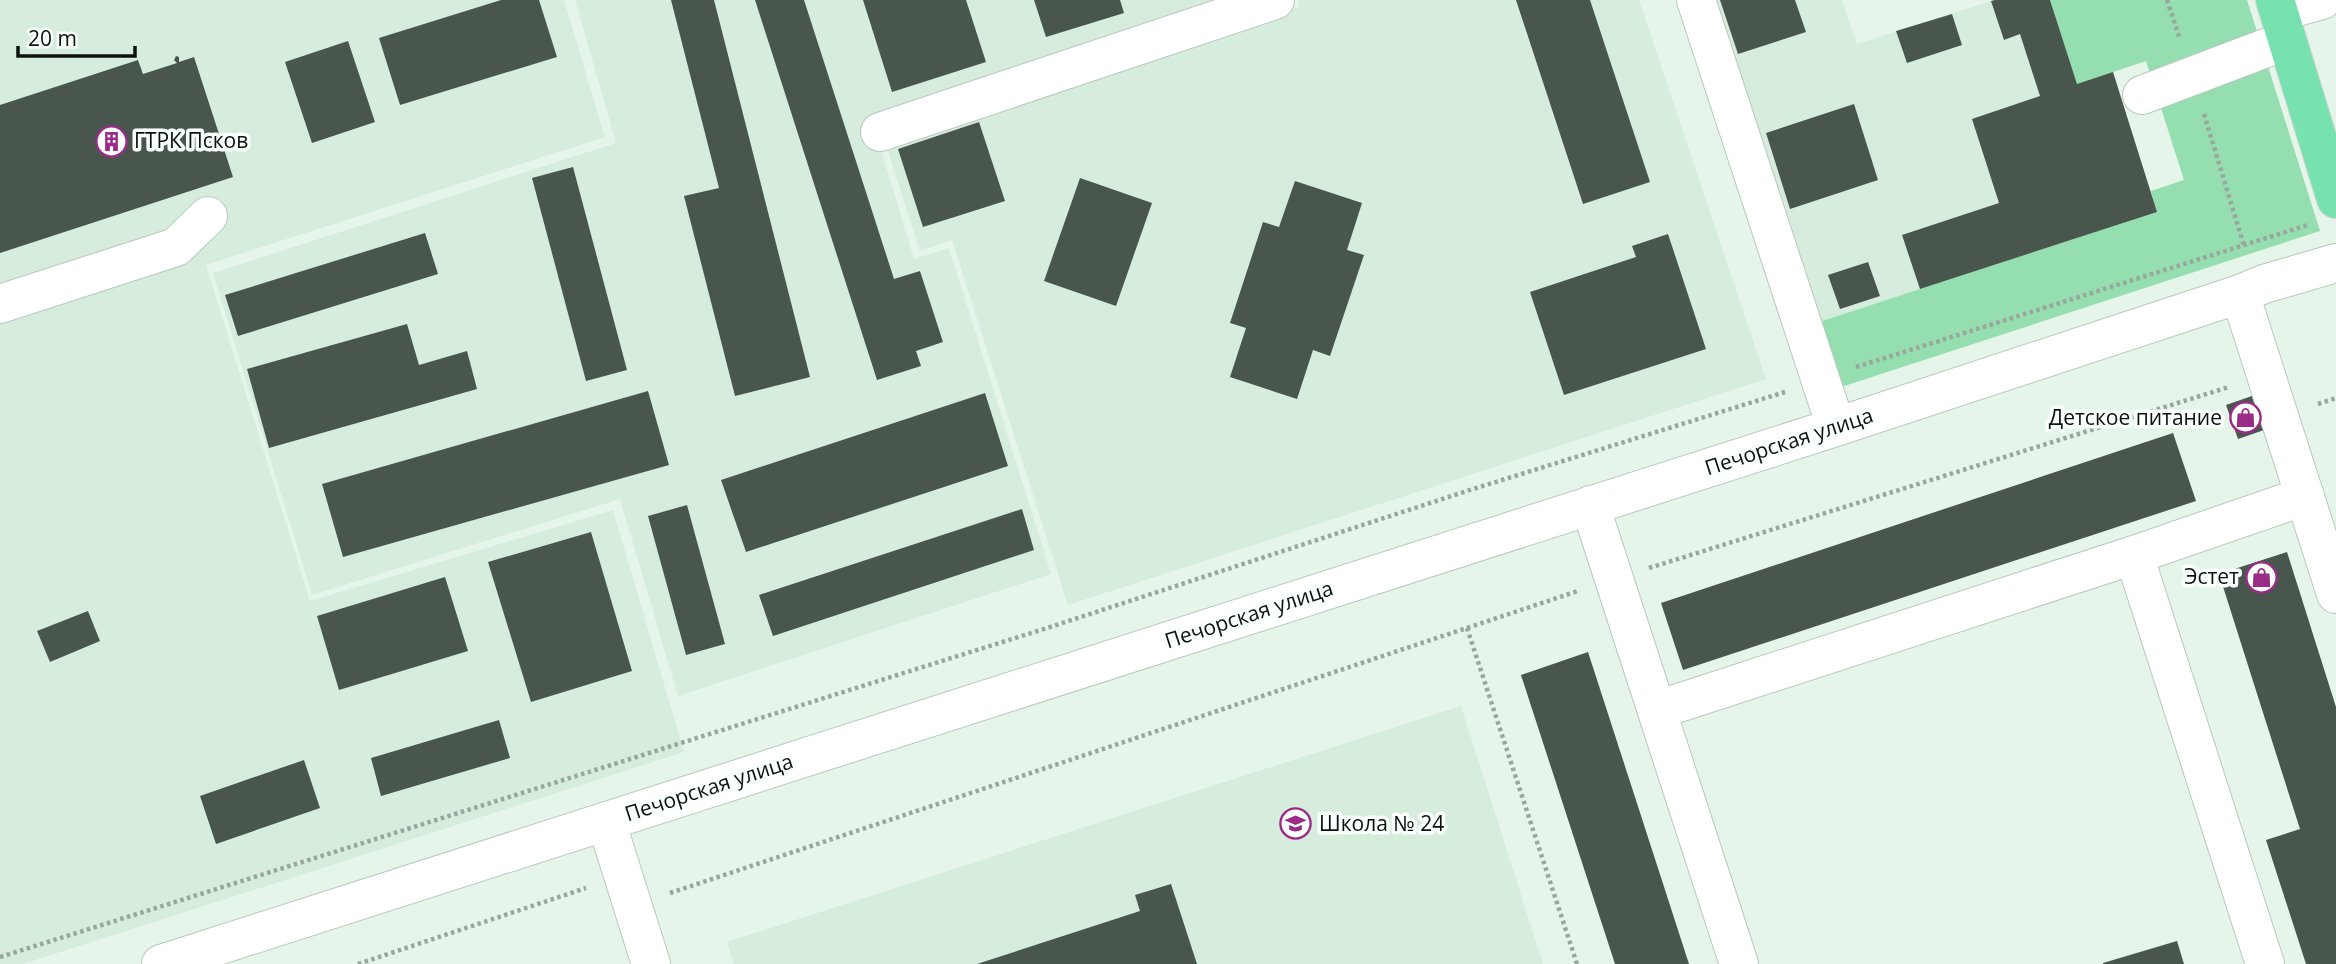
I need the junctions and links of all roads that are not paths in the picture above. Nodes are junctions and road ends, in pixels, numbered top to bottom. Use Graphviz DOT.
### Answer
graph roads {
  1 [pos="1275,0"];
  2 [pos="1696,0"];
  3 [pos="2322,0"];
  4 [pos="2280,17"];
  5 [pos="2141,95"];
  6 [pos="880,132"];
  7 [pos="2323,211"];
  8 [pos="208,216"];
  9 [pos="2336,263"];
  10 [pos="2252,289"];
  11 [pos="0,304"];
  12 [pos="1836,427"];
  13 [pos="2305,496"];
  14 [pos="1590,505"];
  15 [pos="2134,555"];
  16 [pos="2336,594"];
  17 [pos="1657,710"];
  18 [pos="606,821"];
  19 [pos="161,964"];
  20 [pos="651,964"];
  21 [pos="1739,964"];
  22 [pos="2265,964"];
  1 -- 6 [label="street"];
  2 -- 12 [label="street"];
  3 -- 4 [label="street"];
  4 -- 5 [label="street"];
  4 -- 7 [label="main road"];
  8 -- 11 [label="street"];
  9 -- 10 [label="street, Печорская улица"];
  10 -- 12 [label="street, Печорская улица"];
  10 -- 13 [label="street"];
  12 -- 14 [label="street, Печорская улица"];
  13 -- 15 [label="street"];
  13 -- 16 [label="street"];
  14 -- 17 [label="street"];
  14 -- 18 [label="street, Печорская улица"];
  15 -- 17 [label="street"];
  15 -- 22 [label="street"];
  17 -- 21 [label="street"];
  18 -- 19 [label="street, Печорская улица"];
  18 -- 20 [label="street"];
}
